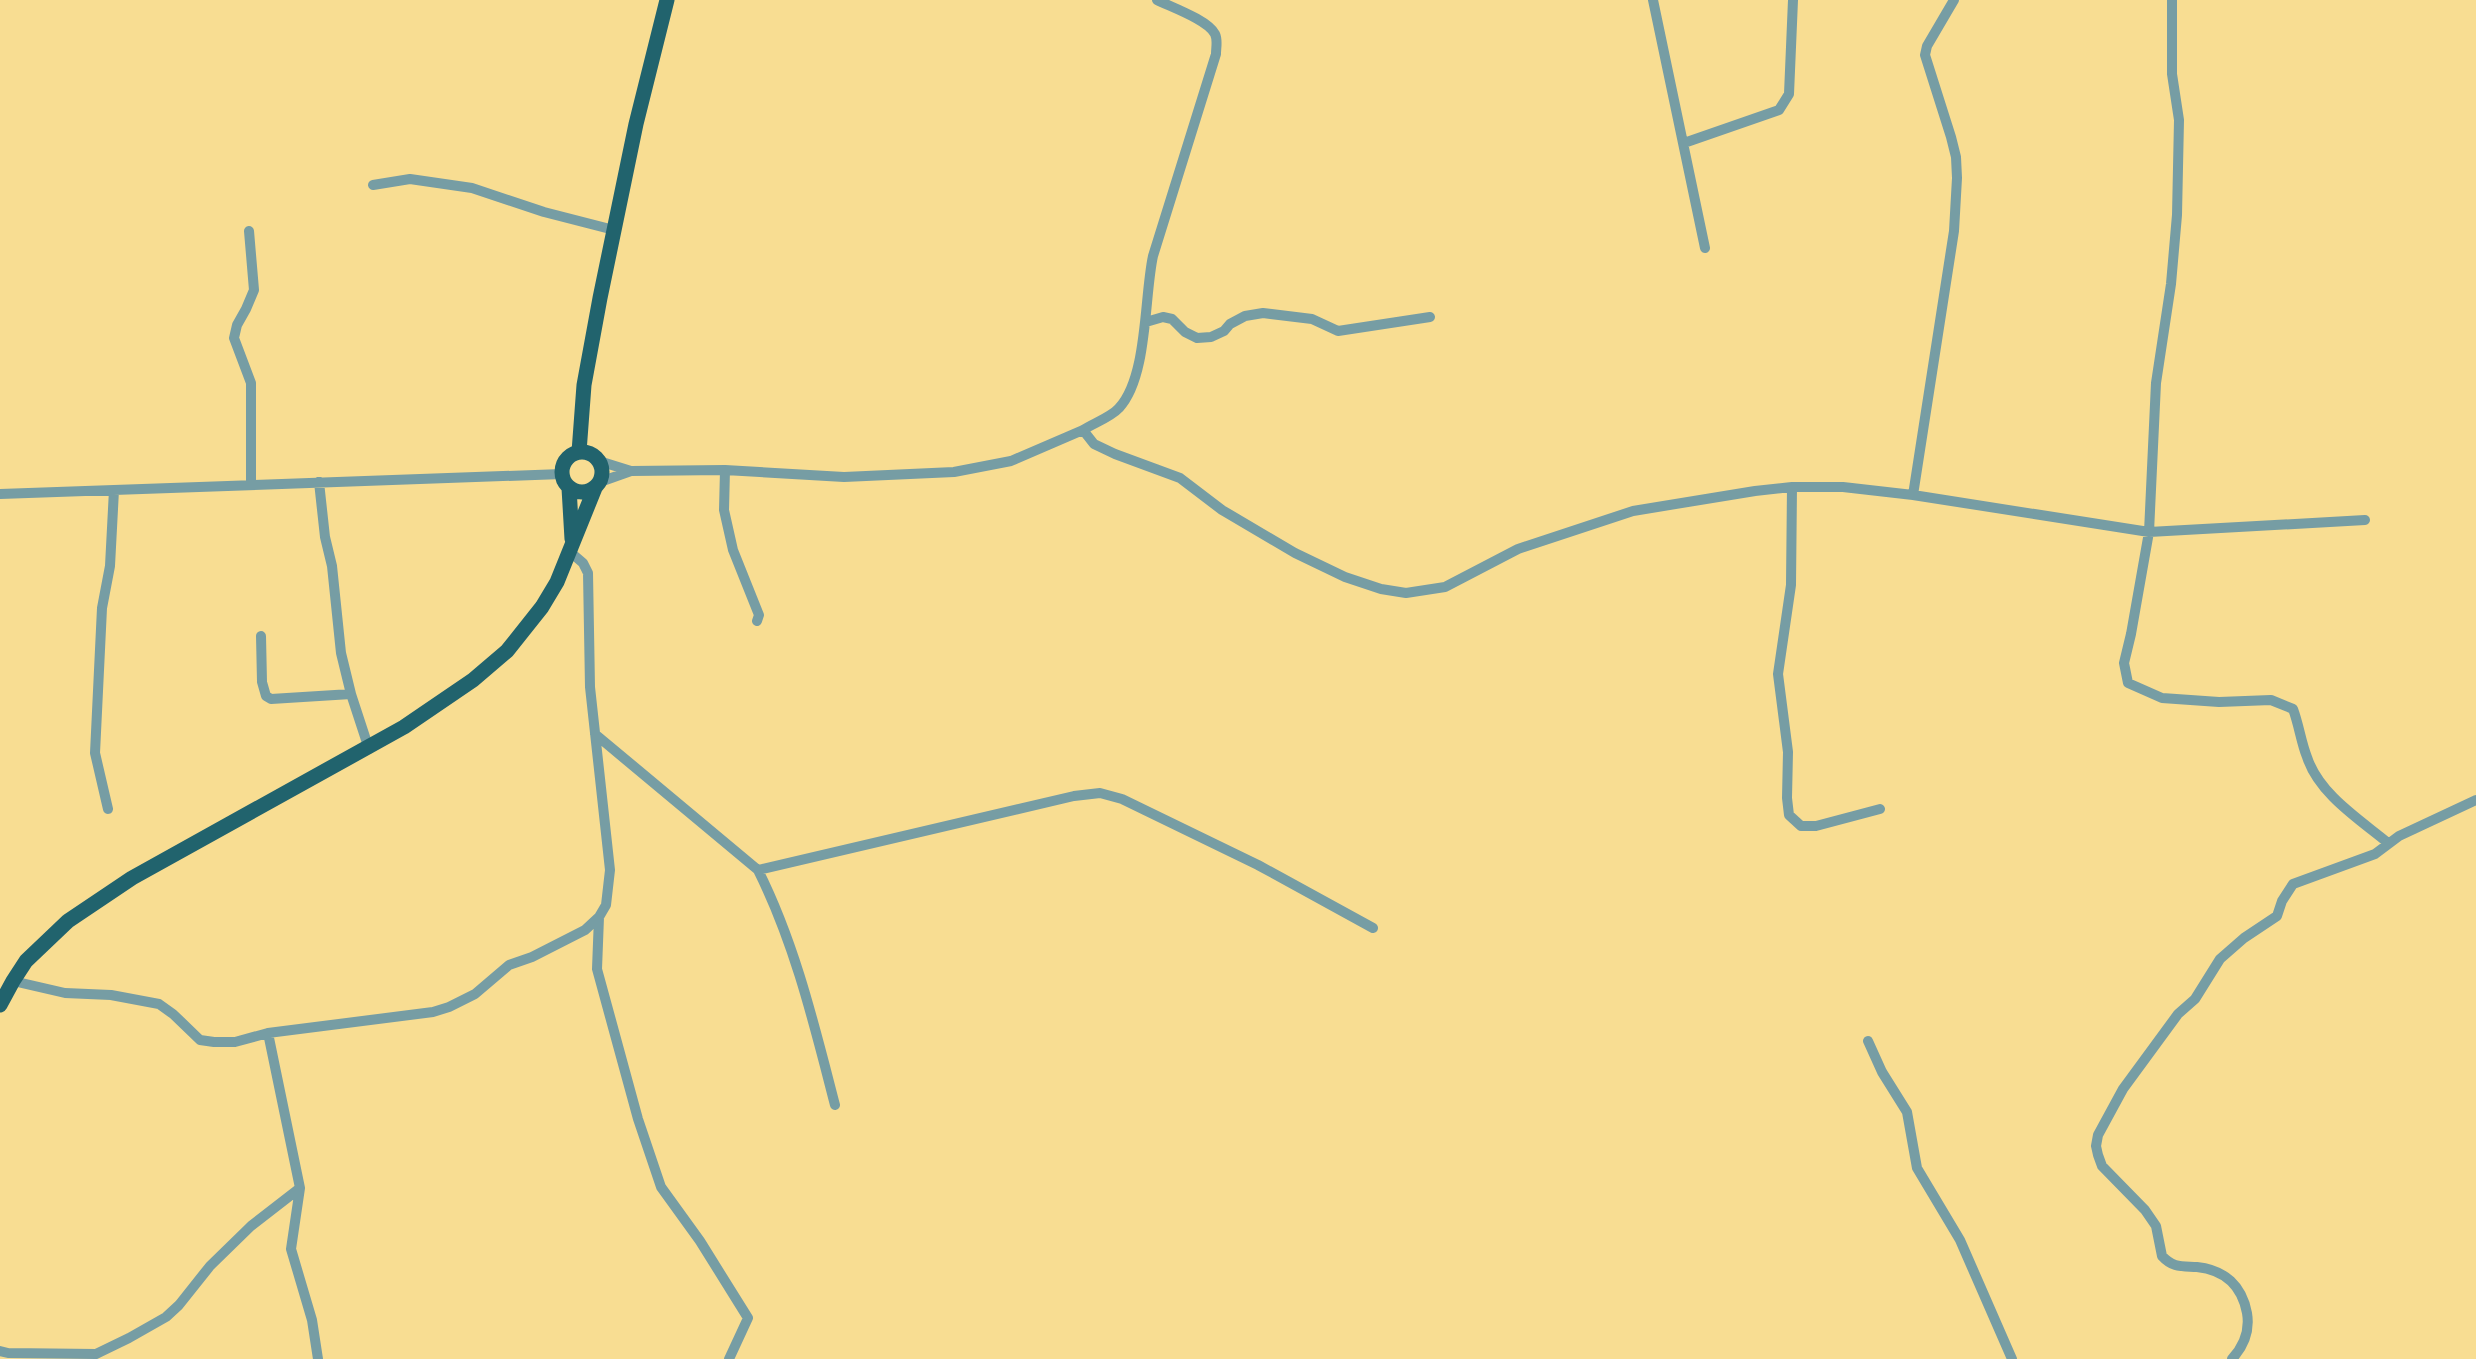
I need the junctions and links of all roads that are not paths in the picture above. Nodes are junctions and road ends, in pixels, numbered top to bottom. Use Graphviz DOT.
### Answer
graph roads {
  1 [pos="667,0"];
  2 [pos="1157,0"];
  3 [pos="1653,0"];
  4 [pos="1793,0"];
  5 [pos="1954,0"];
  6 [pos="2172,0"];
  7 [pos="1684,143"];
  8 [pos="373,185"];
  9 [pos="614,230"];
  10 [pos="249,231"];
  11 [pos="1705,248"];
  12 [pos="1430,317"];
  13 [pos="1146,322"];
  14 [pos="1084,430"];
  15 [pos="579,452"];
  16 [pos="599,461"];
  17 [pos="724,470"];
  18 [pos="631,471"];
  19 [pos="565,481"];
  20 [pos="319,482"];
  21 [pos="250,485"];
  22 [pos="597,485"];
  23 [pos="1792,487"];
  24 [pos="114,490"];
  25 [pos="0,494"];
  26 [pos="1913,495"];
  27 [pos="2365,520"];
  28 [pos="2149,532"];
  29 [pos="570,547"];
  30 [pos="757,621"];
  31 [pos="261,636"];
  32 [pos="351,694"];
  33 [pos="595,734"];
  34 [pos="369,748"];
  35 [pos="2476,800"];
  36 [pos="108,809"];
  37 [pos="1880,809"];
  38 [pos="2388,843"];
  39 [pos="758,870"];
  40 [pos="599,917"];
  41 [pos="1373,928"];
  42 [pos="12,981"];
  43 [pos="1,1000"];
  44 [pos="268,1033"];
  45 [pos="1868,1041"];
  46 [pos="835,1105"];
  47 [pos="300,1188"];
  48 [pos="0,1351"];
  49 [pos="318,1359"];
  50 [pos="729,1359"];
  51 [pos="2012,1359"];
  52 [pos="2232,1359"];
  1 -- 9 [label="main road"];
  2 -- 13 [label="street"];
  3 -- 7 [label="street"];
  4 -- 7 [label="street"];
  5 -- 26 [label="street"];
  6 -- 28 [label="street"];
  7 -- 11 [label="street"];
  8 -- 9 [label="street"];
  9 -- 15 [label="main road"];
  10 -- 21 [label="street"];
  12 -- 13 [label="street"];
  13 -- 14 [label="street"];
  14 -- 17 [label="street"];
  14 -- 23 [label="street"];
  15 -- 16 [label="main road"];
  15 -- 19 [label="main road"];
  16 -- 18 [label="street"];
  16 -- 22 [label="main road"];
  17 -- 18 [label="street"];
  17 -- 30 [label="street"];
  18 -- 22 [label="street"];
  19 -- 20 [label="street"];
  19 -- 22 [label="main road"];
  19 -- 29 [label="main road"];
  20 -- 21 [label="street"];
  20 -- 32 [label="street"];
  21 -- 24 [label="street"];
  22 -- 29 [label="main road"];
  23 -- 26 [label="street"];
  23 -- 37 [label="street"];
  24 -- 25 [label="street"];
  24 -- 36 [label="street"];
  26 -- 28 [label="street"];
  27 -- 28 [label="street"];
  28 -- 38 [label="street"];
  29 -- 33 [label="street"];
  29 -- 34 [label="main road"];
  31 -- 32 [label="street"];
  32 -- 34 [label="street"];
  33 -- 39 [label="street"];
  33 -- 40 [label="street"];
  34 -- 42 [label="main road"];
  35 -- 38 [label="street"];
  38 -- 52 [label="street"];
  39 -- 41 [label="street"];
  39 -- 46 [label="street"];
  40 -- 44 [label="street"];
  40 -- 50 [label="street"];
  42 -- 43 [label="main road"];
  42 -- 44 [label="street"];
  44 -- 47 [label="street"];
  45 -- 51 [label="street"];
  47 -- 48 [label="street"];
  47 -- 49 [label="street"];
}
